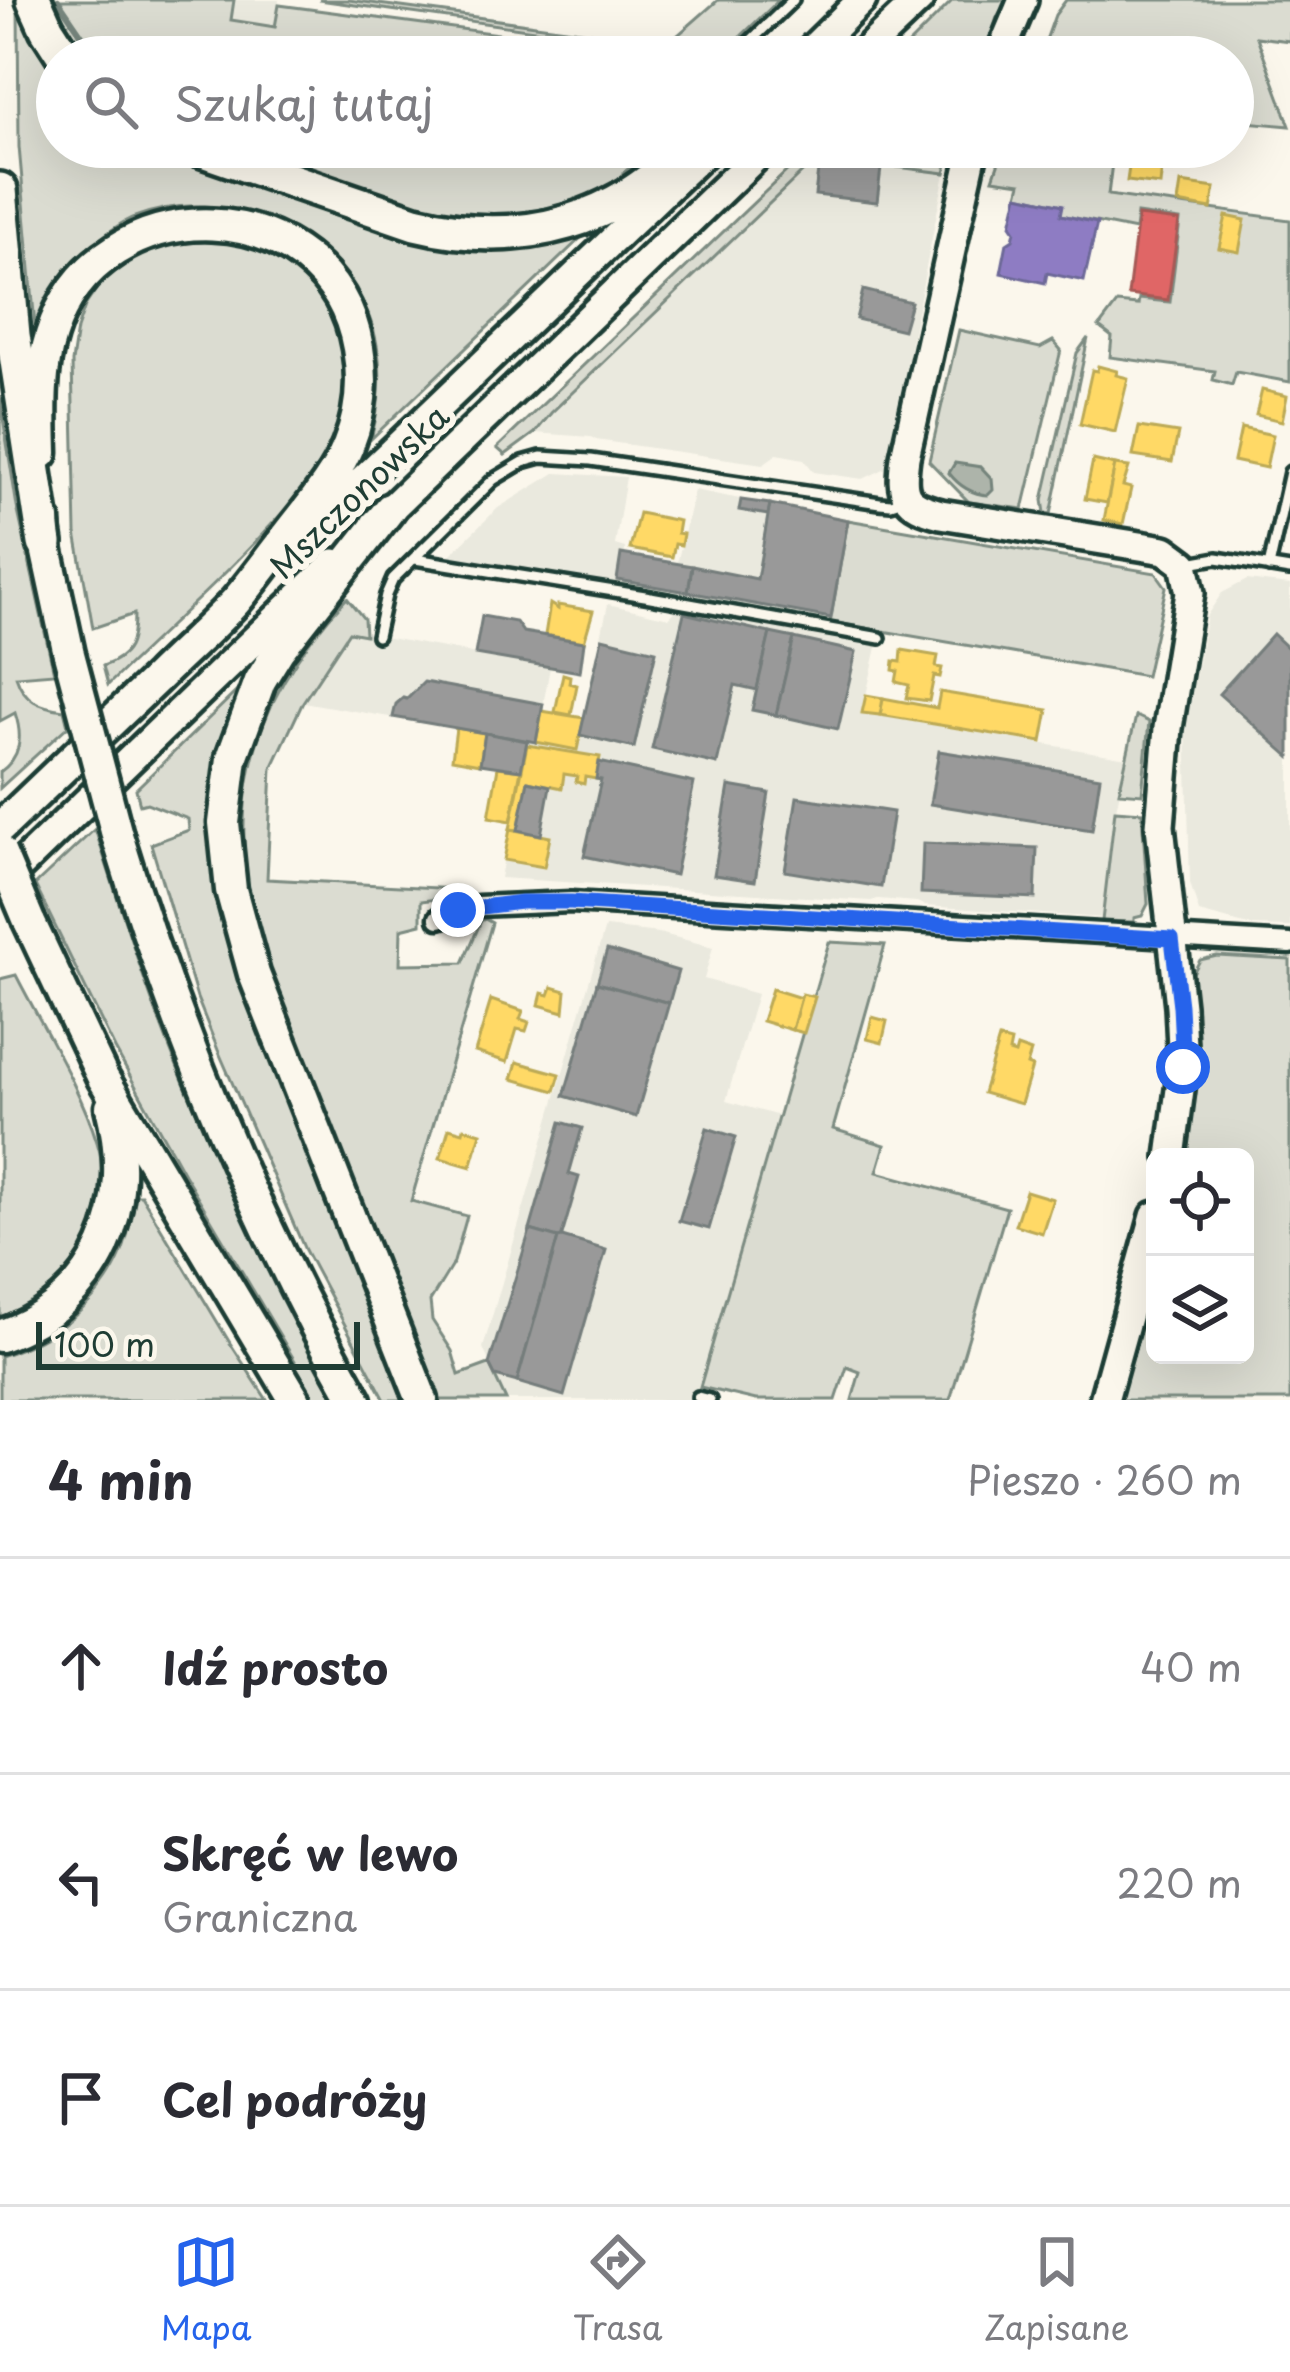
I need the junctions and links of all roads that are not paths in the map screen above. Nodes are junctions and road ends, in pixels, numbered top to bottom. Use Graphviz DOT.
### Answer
graph roads {
  1 [pos="34,0"];
  2 [pos="793,0"];
  3 [pos="862,0"];
  4 [pos="919,0"];
  5 [pos="1023,0"];
  6 [pos="52,36"];
  7 [pos="756,36"];
  8 [pos="825,36"];
  9 [pos="881,36"];
  10 [pos="1008,36"];
  11 [pos="255,168"];
  12 [pos="665,168"];
  13 [pos="688,168"];
  14 [pos="744,168"];
  15 [pos="969,168"];
  16 [pos="0,190"];
  17 [pos="1290,472"];
  18 [pos="907,499"];
  19 [pos="390,509"];
  20 [pos="45,543"];
  21 [pos="416,559"];
  22 [pos="1184,564"];
  23 [pos="1269,567"];
  24 [pos="1290,570"];
  25 [pos="236,601"];
  26 [pos="377,636"];
  27 [pos="880,638"];
  28 [pos="0,829"];
  29 [pos="0,852"];
  30 [pos="0,885"];
  31 [pos="440,918"];
  32 [pos="1172,939"];
  33 [pos="1290,944"];
  34 [pos="103,1078"];
  35 [pos="1173,1148"];
  36 [pos="1146,1248"];
  37 [pos="0,1336"];
  38 [pos="295,1400"];
  39 [pos="356,1400"];
  40 [pos="422,1400"];
  41 [pos="1104,1400"];
  1 -- 6 [label="highway"];
  2 -- 7 [label="lane"];
  3 -- 8 [label="main road"];
  4 -- 9 [label="main road"];
  5 -- 10 [label="main road"];
  11 -- 12 [label="highway"];
  13 -- 25 [label="main road, Mszczonowska"];
  14 -- 19 [label="main road, Mszczonowska"];
  15 -- 18 [label="main road"];
  16 -- 20 [label="highway"];
  17 -- 23 [label="lane"];
  18 -- 21 [label="lane"];
  18 -- 22 [label="main road"];
  19 -- 30 [label="main road, Mszczonowska"];
  19 -- 40 [label="main road"];
  20 -- 25 [label="main road"];
  20 -- 39 [label="main road, bridge"];
  21 -- 26 [label="lane"];
  21 -- 27 [label="lane"];
  22 -- 23 [label="lane"];
  22 -- 32 [label="main road"];
  23 -- 24 [label="lane"];
  25 -- 28 [label="main road"];
  29 -- 34 [label="main road, bridge"];
  31 -- 32 [label="street"];
  32 -- 33 [label="street"];
  32 -- 35 [label="main road"];
  34 -- 37 [label="main road"];
  34 -- 38 [label="main road"];
  36 -- 41 [label="main road"];
}
